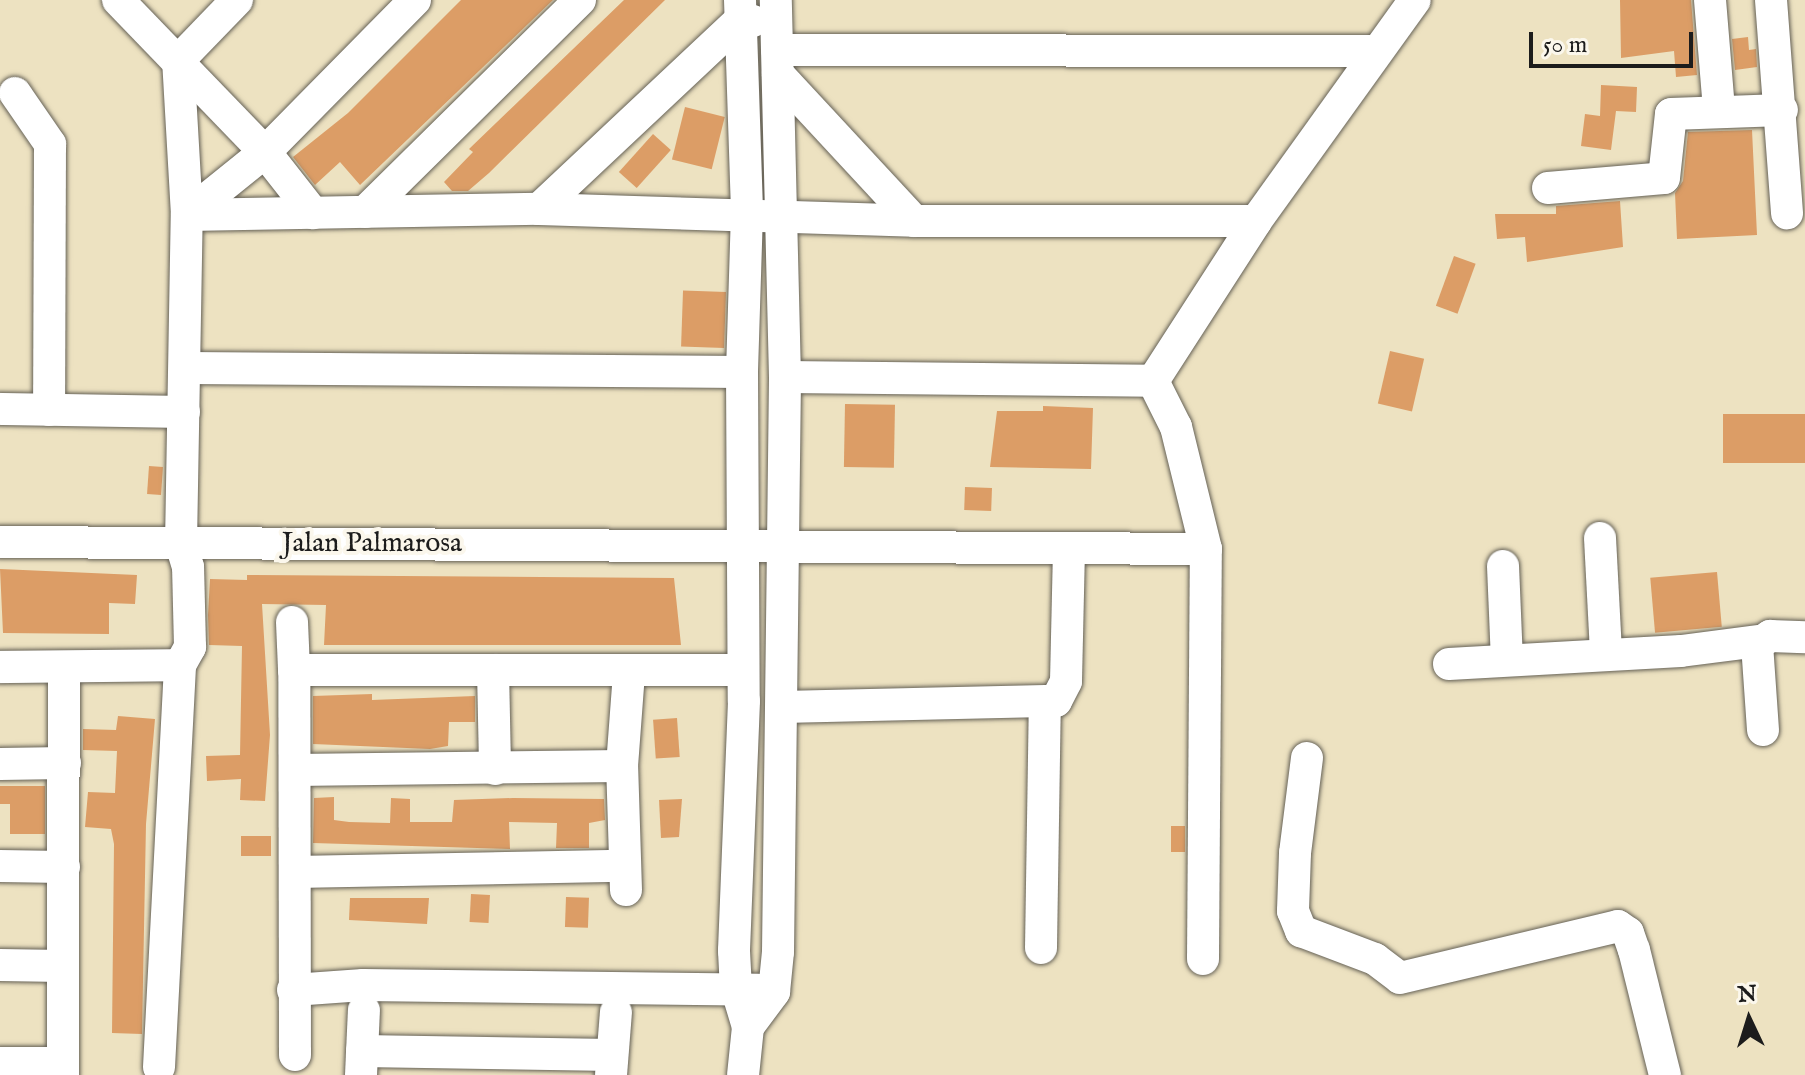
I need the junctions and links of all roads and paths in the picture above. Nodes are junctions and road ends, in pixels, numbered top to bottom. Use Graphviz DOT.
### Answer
graph roads {
  1 [pos="118,0"];
  2 [pos="237,0"];
  3 [pos="415,0"];
  4 [pos="580,0"];
  5 [pos="1415,0"];
  6 [pos="1710,0"];
  7 [pos="1771,0"];
  8 [pos="740,10"];
  9 [pos="777,36"];
  10 [pos="1373,51"];
  11 [pos="178,61"];
  12 [pos="15,93"];
  13 [pos="1719,110"];
  14 [pos="1782,110"];
  15 [pos="265,152"];
  16 [pos="1548,188"];
  17 [pos="539,209"];
  18 [pos="365,212"];
  19 [pos="747,212"];
  20 [pos="313,213"];
  21 [pos="781,213"];
  22 [pos="1787,213"];
  23 [pos="187,215"];
  24 [pos="914,221"];
  25 [pos="1256,221"];
  26 [pos="186,368"];
  27 [pos="742,372"];
  28 [pos="785,377"];
  29 [pos="1153,381"];
  30 [pos="0,409"];
  31 [pos="49,410"];
  32 [pos="184,412"];
  33 [pos="1600,538"];
  34 [pos="0,542"];
  35 [pos="181,544"];
  36 [pos="783,545"];
  37 [pos="745,547"];
  38 [pos="1206,549"];
  39 [pos="1069,552"];
  40 [pos="1503,566"];
  41 [pos="292,622"];
  42 [pos="1805,637"];
  43 [pos="1759,641"];
  44 [pos="1606,653"];
  45 [pos="1507,660"];
  46 [pos="1449,664"];
  47 [pos="180,665"];
  48 [pos="0,667"];
  49 [pos="64,667"];
  50 [pos="294,670"];
  51 [pos="493,670"];
  52 [pos="743,670"];
  53 [pos="629,672"];
  54 [pos="1045,704"];
  55 [pos="782,707"];
  56 [pos="1763,730"];
  57 [pos="1307,758"];
  58 [pos="65,763"];
  59 [pos="0,764"];
  60 [pos="622,766"];
  61 [pos="495,769"];
  62 [pos="295,770"];
  63 [pos="0,866"];
  64 [pos="64,867"];
  65 [pos="295,872"];
  66 [pos="1041,948"];
  67 [pos="1203,959"];
  68 [pos="0,965"];
  69 [pos="63,966"];
  70 [pos="736,987"];
  71 [pos="293,990"];
  72 [pos="774,992"];
  73 [pos="364,1010"];
  74 [pos="616,1012"];
  75 [pos="748,1027"];
  76 [pos="295,1055"];
  77 [pos="0,1063"];
  78 [pos="362,1063"];
  79 [pos="440,1065"];
  80 [pos="612,1065"];
  81 [pos="159,1067"];
  82 [pos="63,1069"];
  83 [pos="743,1075"];
  84 [pos="1665,1075"];
  1 -- 11 [label="street"];
  2 -- 11 [label="street"];
  3 -- 15 [label="street"];
  4 -- 18 [label="street"];
  5 -- 10 [label="street"];
  6 -- 13 [label="street"];
  7 -- 14 [label="street"];
  8 -- 9 [label="street"];
  8 -- 17 [label="street"];
  8 -- 19 [label="street"];
  9 -- 10 [label="street"];
  9 -- 21 [label="street"];
  9 -- 24 [label="street"];
  10 -- 25 [label="street"];
  11 -- 15 [label="street"];
  11 -- 23 [label="street"];
  12 -- 31 [label="street"];
  13 -- 14 [label="street"];
  13 -- 16 [label="street"];
  14 -- 22 [label="street"];
  15 -- 20 [label="street"];
  15 -- 23 [label="street"];
  17 -- 18 [label="street"];
  17 -- 19 [label="street"];
  18 -- 20 [label="street"];
  19 -- 21 [label="street"];
  19 -- 27 [label="street"];
  20 -- 23 [label="street"];
  21 -- 24 [label="street"];
  21 -- 28 [label="street"];
  23 -- 26 [label="street"];
  24 -- 25 [label="street"];
  25 -- 29 [label="street"];
  26 -- 27 [label="street"];
  26 -- 32 [label="street"];
  27 -- 37 [label="street"];
  28 -- 29 [label="street"];
  28 -- 36 [label="street"];
  29 -- 38 [label="street"];
  30 -- 31 [label="street"];
  31 -- 32 [label="street"];
  32 -- 35 [label="street"];
  33 -- 44 [label="street"];
  34 -- 35 [label="street, Jalan Palmarosa"];
  35 -- 37 [label="street, Jalan Palmarosa"];
  35 -- 47 [label="street"];
  36 -- 37 [label="street, Jalan Palmarosa"];
  36 -- 39 [label="street, Jalan Palmarosa"];
  36 -- 55 [label="street"];
  37 -- 52 [label="street"];
  38 -- 39 [label="street, Jalan Palmarosa"];
  38 -- 67 [label="street"];
  39 -- 54 [label="street"];
  40 -- 45 [label="street"];
  41 -- 50 [label="street"];
  42 -- 43 [label="street"];
  43 -- 44 [label="street"];
  43 -- 56 [label="street"];
  44 -- 45 [label="street"];
  45 -- 46 [label="street"];
  47 -- 49 [label="street"];
  47 -- 81 [label="street"];
  48 -- 49 [label="street"];
  49 -- 58 [label="street"];
  50 -- 51 [label="street"];
  50 -- 62 [label="street"];
  51 -- 53 [label="street"];
  51 -- 61 [label="street"];
  52 -- 53 [label="street"];
  52 -- 70 [label="street"];
  53 -- 60 [label="street"];
  54 -- 55 [label="street"];
  54 -- 66 [label="street"];
  55 -- 72 [label="street"];
  57 -- 84 [label="street"];
  58 -- 59 [label="street"];
  58 -- 64 [label="street"];
  60 -- 61 [label="street"];
  60 -- 65 [label="street"];
  61 -- 62 [label="street"];
  62 -- 65 [label="street"];
  63 -- 64 [label="street"];
  64 -- 69 [label="street"];
  65 -- 71 [label="street"];
  68 -- 69 [label="street"];
  69 -- 82 [label="street"];
  70 -- 71 [label="street"];
  70 -- 72 [label="street"];
  70 -- 75 [label="street"];
  71 -- 76 [label="street"];
  72 -- 75 [label="street"];
  73 -- 78 [label="street"];
  74 -- 80 [label="street"];
  75 -- 83 [label="street"];
  77 -- 82 [label="street"];
  78 -- 79 [label="street"];
  79 -- 80 [label="street"];
}
